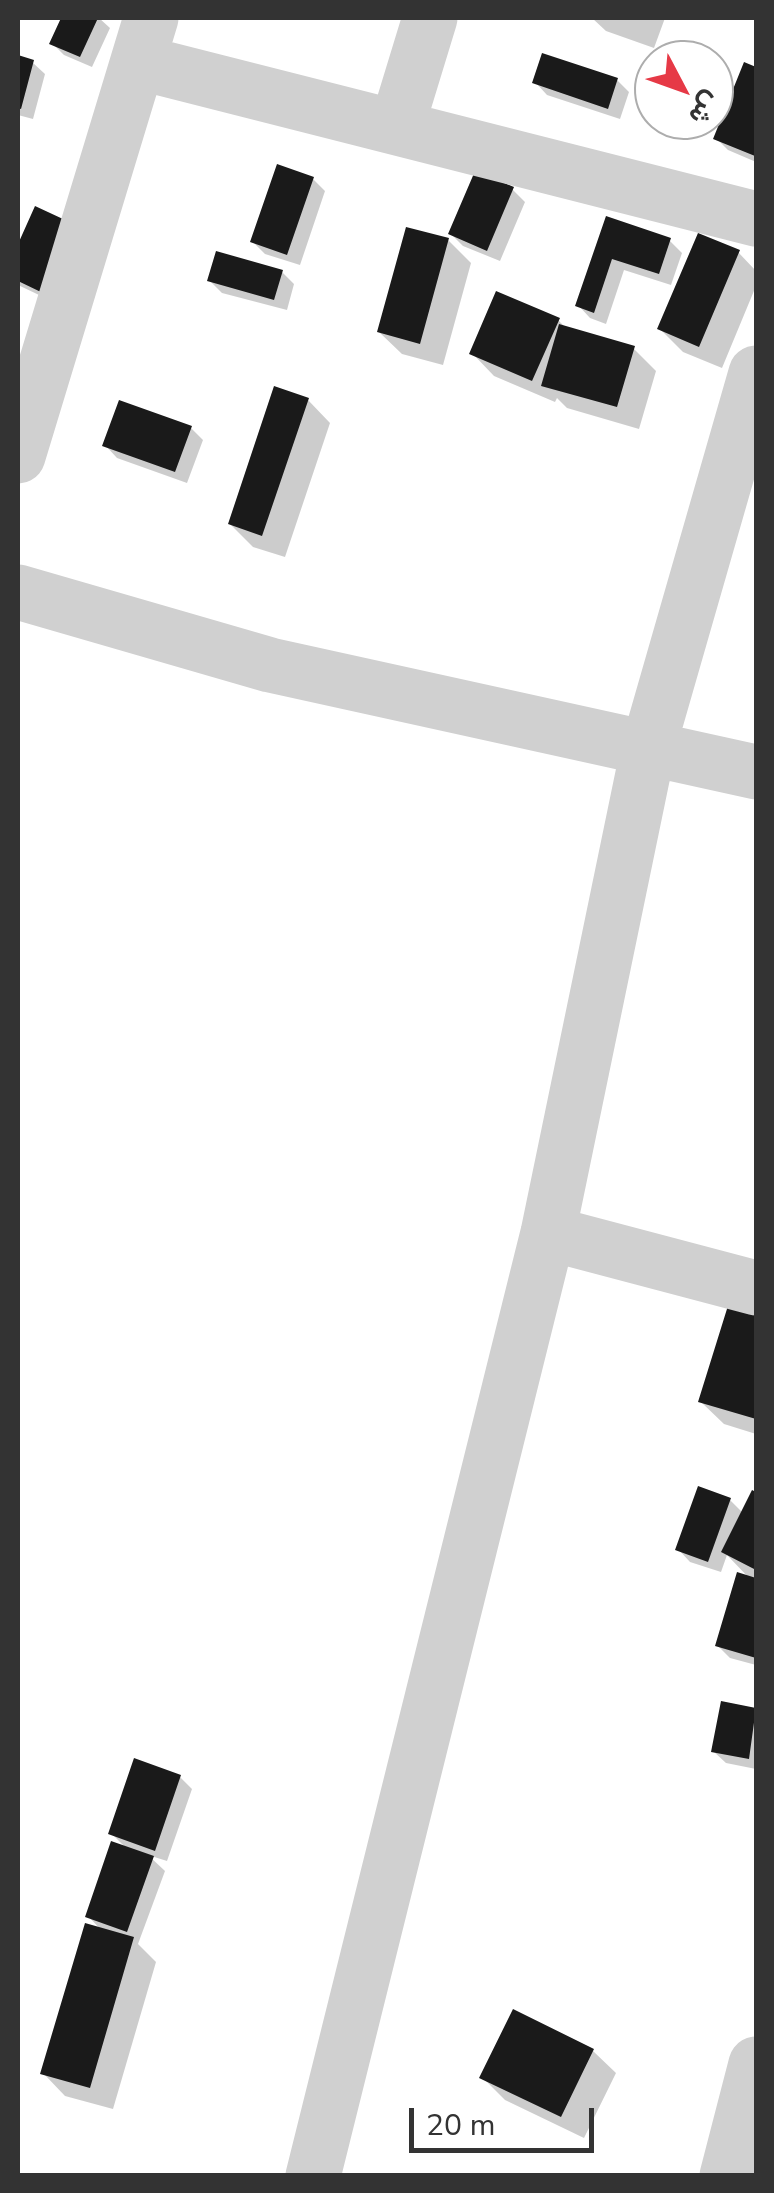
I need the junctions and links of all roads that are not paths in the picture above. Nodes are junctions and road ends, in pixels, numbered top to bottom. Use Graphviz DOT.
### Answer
graph roads {
  1 [pos="430,18"];
  2 [pos="144,40"];
  3 [pos="397,126"];
  4 [pos="756,219"];
  5 [pos="756,373"];
  6 [pos="18,456"];
  7 [pos="18,592"];
  8 [pos="649,745"];
  9 [pos="756,772"];
  10 [pos="548,1232"];
  11 [pos="756,1288"];
  12 [pos="756,2064"];
  13 [pos="313,2176"];
  14 [pos="727,2176"];
  1 -- 3 [label="street"];
  2 -- 3 [label="street"];
  2 -- 6 [label="street"];
  3 -- 4 [label="street"];
  5 -- 8 [label="street"];
  7 -- 8 [label="street"];
  8 -- 9 [label="street"];
  8 -- 10 [label="street"];
  10 -- 11 [label="street"];
  10 -- 13 [label="street"];
  12 -- 14 [label="street"];
}
